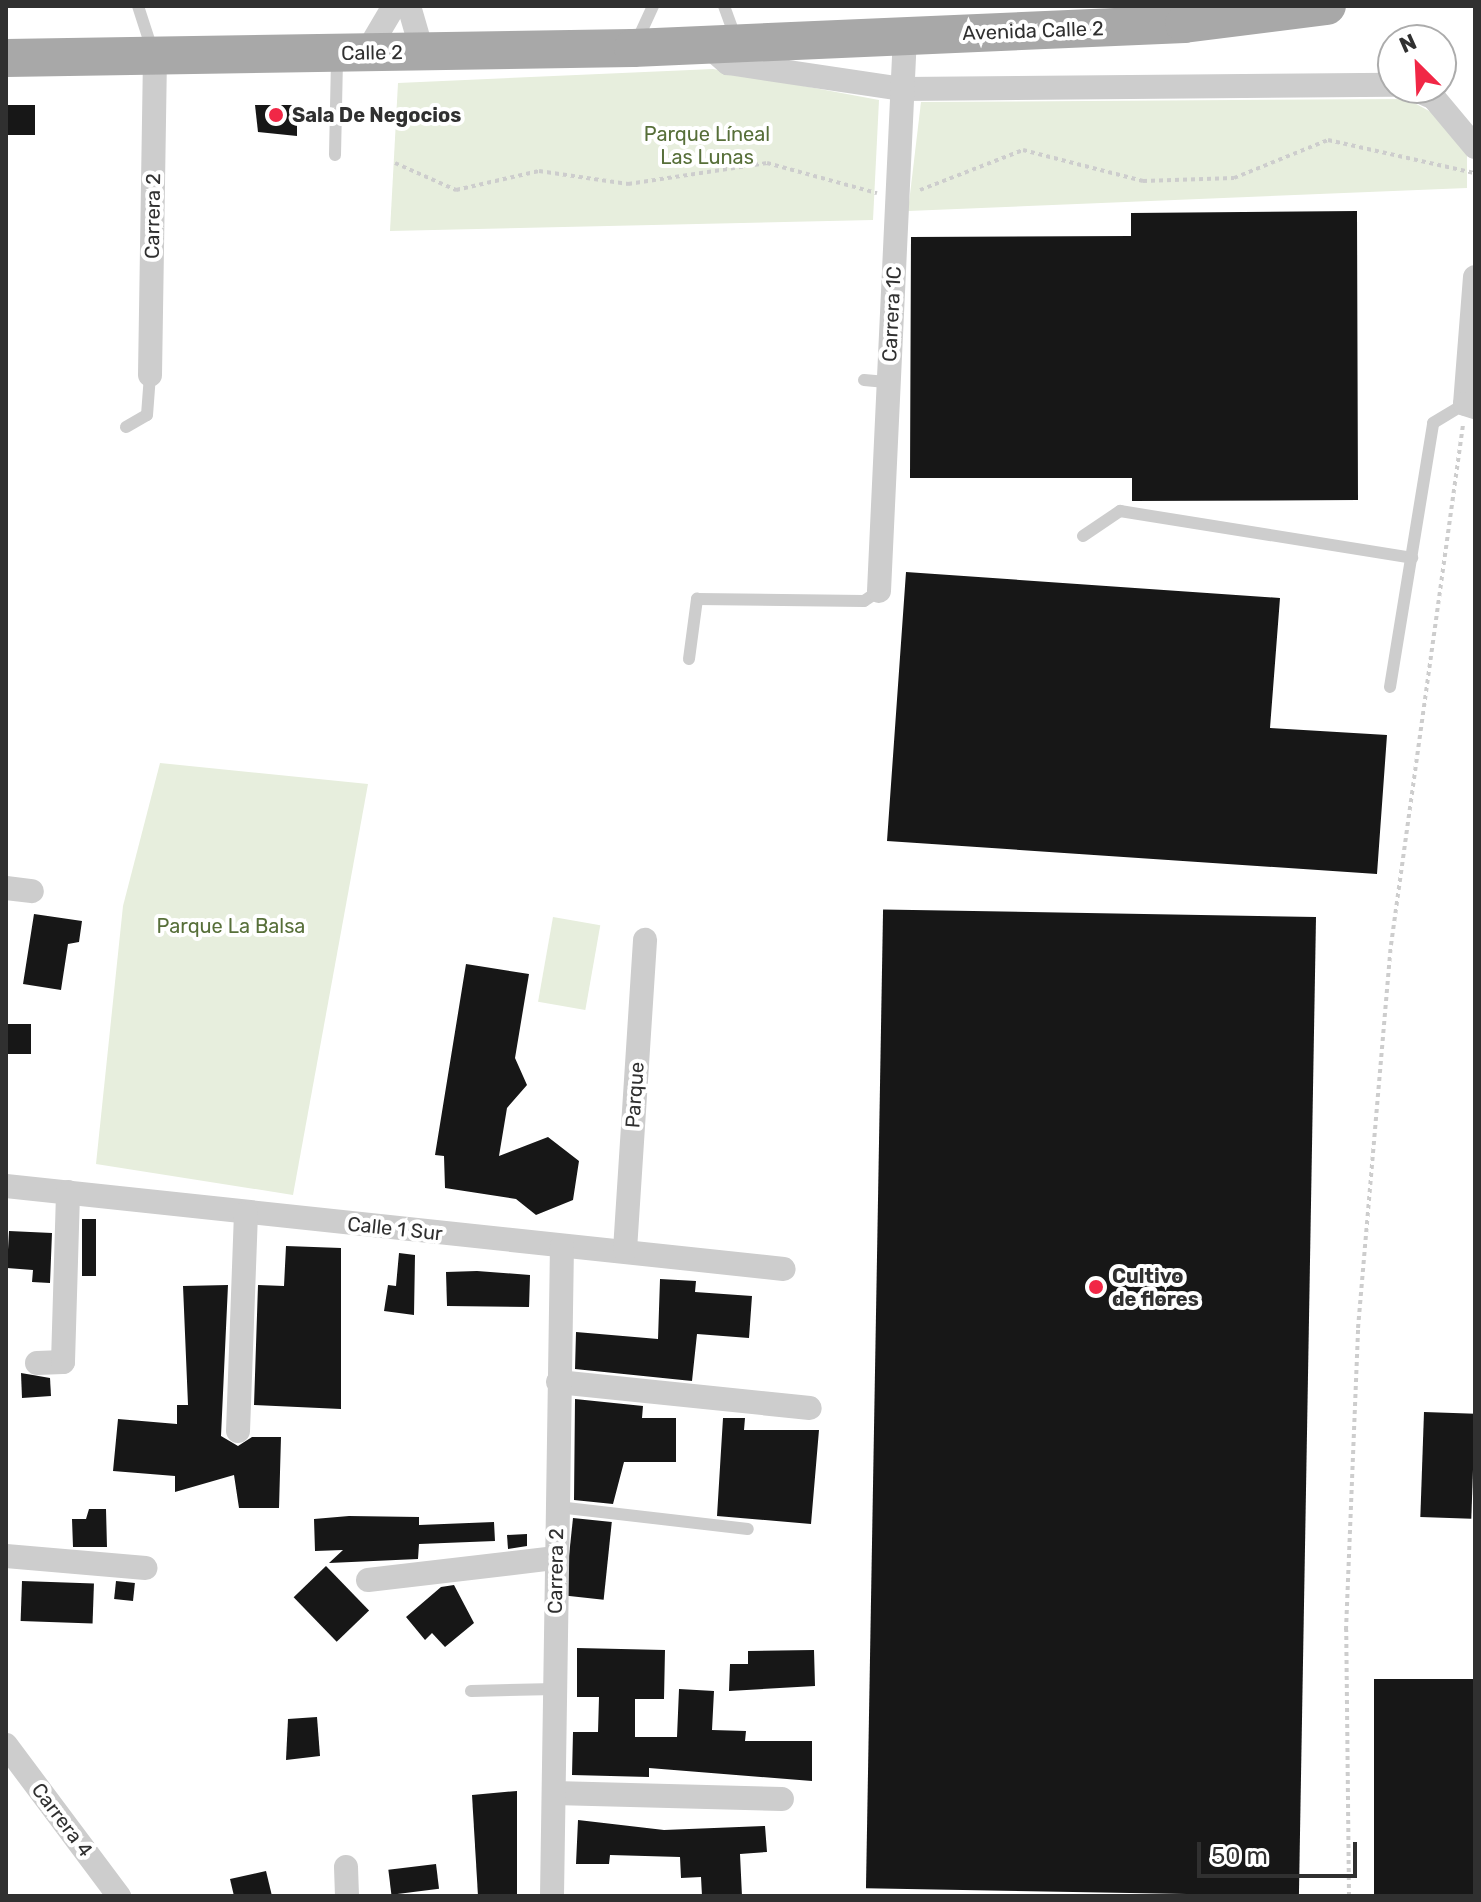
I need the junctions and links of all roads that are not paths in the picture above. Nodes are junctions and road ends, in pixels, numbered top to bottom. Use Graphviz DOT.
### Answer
graph roads {
  1 [pos="138,6"];
  2 [pos="394,6"];
  3 [pos="409,6"];
  4 [pos="653,6"];
  5 [pos="724,6"];
  6 [pos="1327,6"];
  7 [pos="905,36"];
  8 [pos="722,45"];
  9 [pos="633,48"];
  10 [pos="422,51"];
  11 [pos="351,54"];
  12 [pos="155,56"];
  13 [pos="6,58"];
  14 [pos="1377,85"];
  15 [pos="903,89"];
  16 [pos="1437,104"];
  17 [pos="1475,147"];
  18 [pos="335,155"];
  19 [pos="1475,277"];
  20 [pos="150,375"];
  21 [pos="864,380"];
  22 [pos="889,382"];
  23 [pos="1470,406"];
  24 [pos="126,427"];
  25 [pos="1083,536"];
  26 [pos="1412,558"];
  27 [pos="879,591"];
  28 [pos="689,659"];
  29 [pos="1390,687"];
  30 [pos="6,888"];
  31 [pos="32,891"];
  32 [pos="645,940"];
  33 [pos="6,1186"];
  34 [pos="68,1192"];
  35 [pos="246,1213"];
  36 [pos="562,1246"];
  37 [pos="625,1250"];
  38 [pos="784,1269"];
  39 [pos="37,1363"];
  40 [pos="558,1382"];
  41 [pos="810,1408"];
  42 [pos="238,1431"];
  43 [pos="558,1507"];
  44 [pos="748,1529"];
  45 [pos="6,1556"];
  46 [pos="556,1558"];
  47 [pos="145,1568"];
  48 [pos="368,1580"];
  49 [pos="555,1689"];
  50 [pos="471,1691"];
  51 [pos="6,1745"];
  52 [pos="554,1793"];
  53 [pos="782,1799"];
  54 [pos="346,1867"];
  55 [pos="119,1896"];
  56 [pos="347,1896"];
  57 [pos="552,1896"];
  1 -- 12 [label="lane"];
  2 -- 11 [label="street"];
  3 -- 10 [label="street"];
  4 -- 9 [label="lane"];
  5 -- 8 [label="lane"];
  6 -- 7 [label="main road, Avenida Calle 2"];
  7 -- 8 [label="main road, Avenida Calle 2"];
  7 -- 15 [label="street, Carrera 1C"];
  8 -- 9 [label="main road, Calle 2"];
  8 -- 15 [label="street"];
  9 -- 10 [label="main road, Calle 2"];
  10 -- 11 [label="main road, Calle 2"];
  11 -- 12 [label="main road, Calle 2"];
  11 -- 18 [label="lane"];
  12 -- 13 [label="main road, Calle 2"];
  12 -- 20 [label="street, Carrera 2"];
  14 -- 15 [label="street"];
  15 -- 22 [label="street, Carrera 1C"];
  16 -- 17 [label="street"];
  19 -- 23 [label="street"];
  20 -- 24 [label="lane"];
  21 -- 22 [label="lane"];
  22 -- 27 [label="street, Carrera 1C"];
  23 -- 26 [label="lane"];
  25 -- 26 [label="lane"];
  26 -- 29 [label="lane"];
  27 -- 28 [label="lane"];
  30 -- 31 [label="street"];
  32 -- 37 [label="street, Parque"];
  33 -- 34 [label="street, Calle 1 Sur"];
  34 -- 35 [label="street, Calle 1 Sur"];
  34 -- 39 [label="street"];
  35 -- 36 [label="street, Calle 1 Sur"];
  35 -- 42 [label="street"];
  36 -- 37 [label="street, Calle 1 Sur"];
  36 -- 40 [label="street, Carrera 2"];
  37 -- 38 [label="street, Calle 1 Sur"];
  40 -- 41 [label="street"];
  40 -- 43 [label="street, Carrera 2"];
  43 -- 44 [label="lane"];
  43 -- 46 [label="street, Carrera 2"];
  45 -- 47 [label="street"];
  46 -- 48 [label="street"];
  46 -- 49 [label="street, Carrera 2"];
  49 -- 50 [label="lane"];
  49 -- 52 [label="street, Carrera 2"];
  51 -- 55 [label="street, Carrera 4"];
  52 -- 53 [label="street"];
  52 -- 57 [label="street, Carrera 2"];
  54 -- 56 [label="street"];
}
